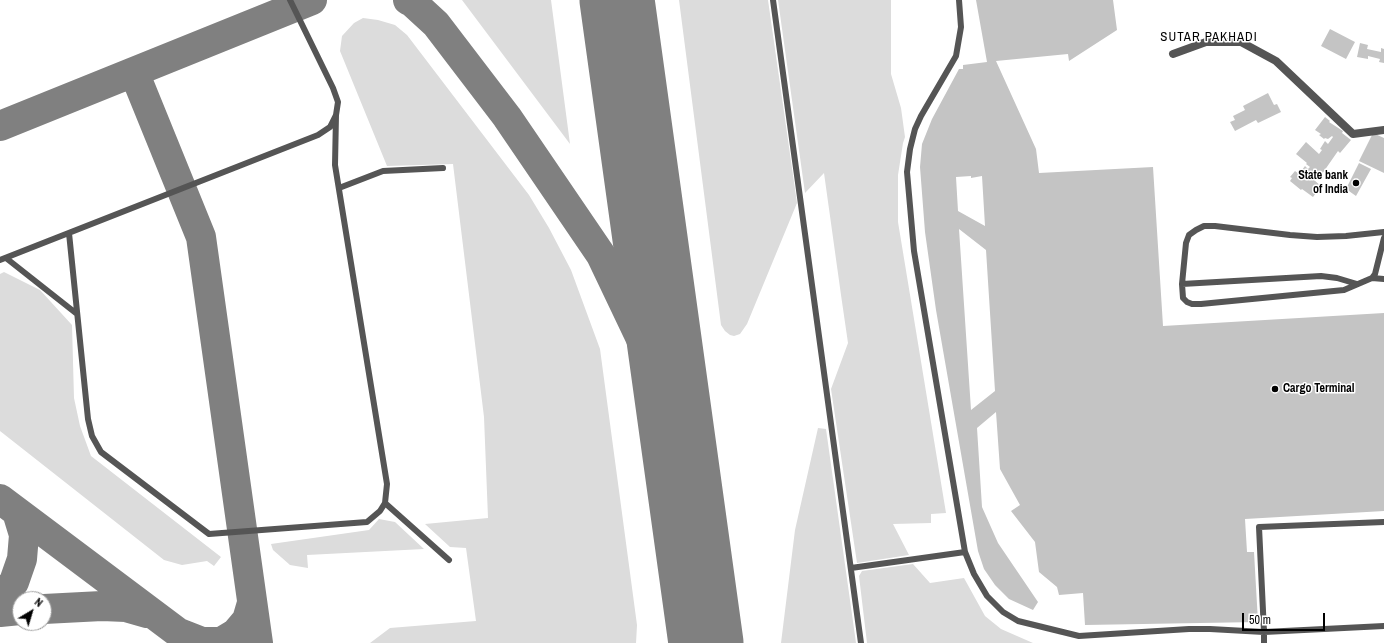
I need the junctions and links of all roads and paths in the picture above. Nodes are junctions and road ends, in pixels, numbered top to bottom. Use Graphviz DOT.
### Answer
graph roads {
  1 [pos="290,0"];
  2 [pos="773,0"];
  3 [pos="959,0"];
  4 [pos="1173,54"];
  5 [pos="336,115"];
  6 [pos="1384,130"];
  7 [pos="443,168"];
  8 [pos="339,188"];
  9 [pos="1384,232"];
  10 [pos="69,233"];
  11 [pos="1384,238"];
  12 [pos="3,259"];
  13 [pos="1372,278"];
  14 [pos="1384,279"];
  15 [pos="1182,284"];
  16 [pos="1357,284"];
  17 [pos="77,314"];
  18 [pos="385,503"];
  19 [pos="1384,522"];
  20 [pos="965,552"];
  21 [pos="449,560"];
  22 [pos="851,568"];
  23 [pos="1384,626"];
  24 [pos="1264,632"];
  25 [pos="861,643"];
  26 [pos="1264,643"];
  1 -- 5 [label="lane"];
  2 -- 22 [label="lane"];
  3 -- 20 [label="lane"];
  4 -- 6 [label="street"];
  5 -- 8 [label="lane"];
  5 -- 10 [label="lane"];
  7 -- 8 [label="lane"];
  8 -- 18 [label="lane"];
  9 -- 15 [label="lane"];
  10 -- 12 [label="lane"];
  10 -- 17 [label="lane"];
  11 -- 13 [label="lane"];
  12 -- 17 [label="lane"];
  13 -- 14 [label="lane"];
  13 -- 16 [label="lane"];
  15 -- 16 [label="lane"];
  15 -- 16 [label="lane"];
  17 -- 18 [label="lane"];
  18 -- 21 [label="lane"];
  19 -- 24 [label="lane"];
  20 -- 22 [label="lane"];
  20 -- 24 [label="lane"];
  22 -- 25 [label="lane"];
  23 -- 24 [label="lane"];
  24 -- 26 [label="lane"];
}
